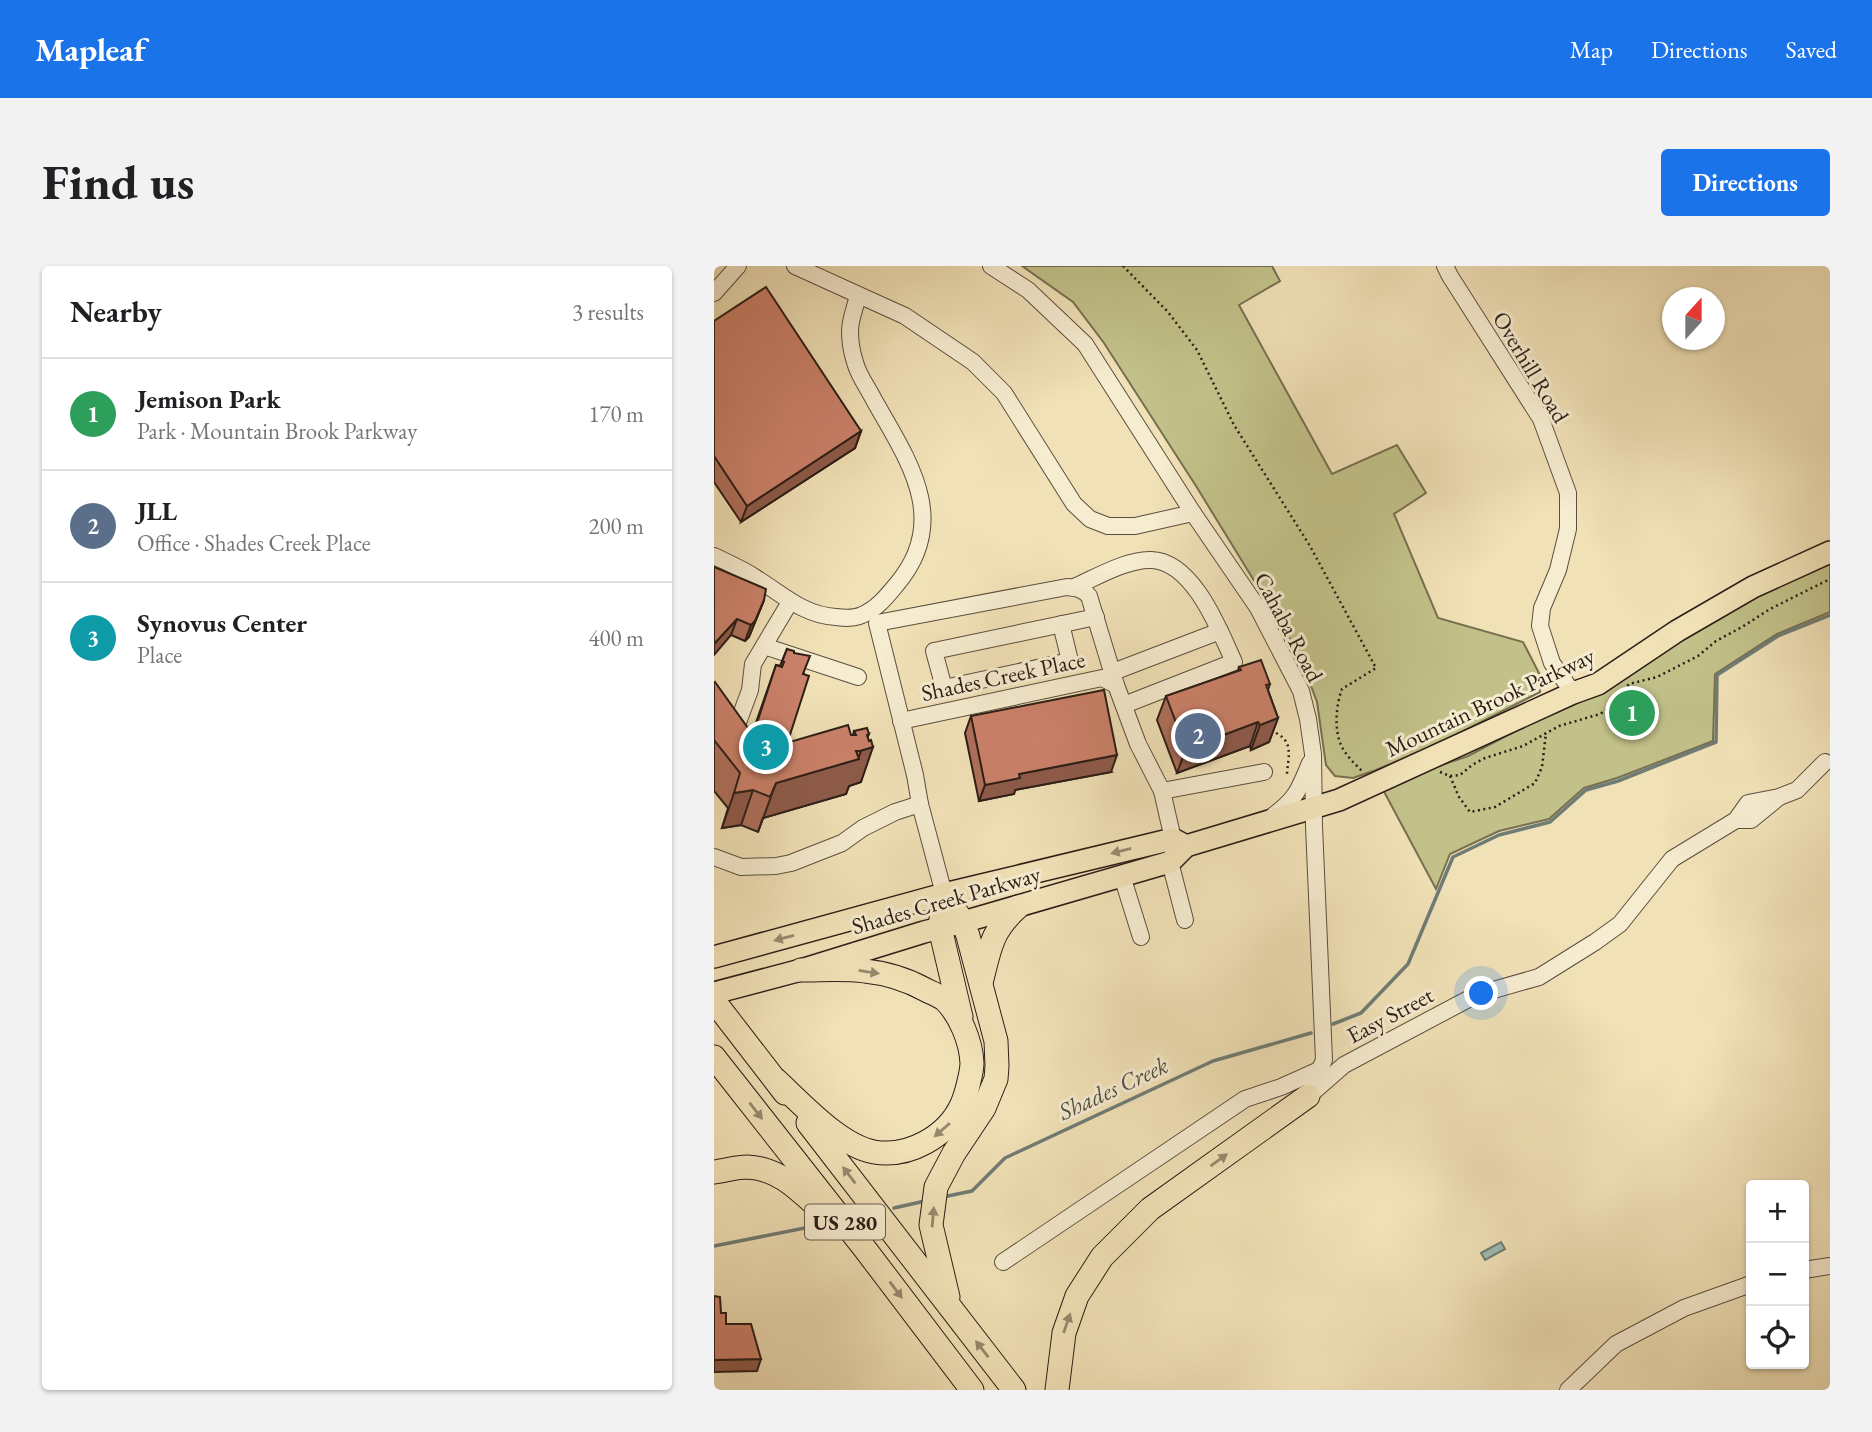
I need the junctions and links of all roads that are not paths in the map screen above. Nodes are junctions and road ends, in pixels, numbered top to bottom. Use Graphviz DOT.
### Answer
graph roads {
  1 [pos="738,266"];
  2 [pos="795,266"];
  3 [pos="991,266"];
  4 [pos="1445,266"];
  5 [pos="714,293"];
  6 [pos="858,295"];
  7 [pos="1193,513"];
  8 [pos="1830,552"];
  9 [pos="714,556"];
  10 [pos="1074,587"];
  11 [pos="790,602"];
  12 [pos="1096,617"];
  13 [pos="876,624"];
  14 [pos="1060,624"];
  15 [pos="1220,631"];
  16 [pos="764,646"];
  17 [pos="858,677"];
  18 [pos="1115,679"];
  19 [pos="1573,693"];
  20 [pos="1124,705"];
  21 [pos="901,722"];
  22 [pos="736,728"];
  23 [pos="1313,754"];
  24 [pos="1825,762"];
  25 [pos="1264,772"];
  26 [pos="1162,791"];
  27 [pos="920,804"];
  28 [pos="1314,807"];
  29 [pos="1265,822"];
  30 [pos="1179,842"];
  31 [pos="714,857"];
  32 [pos="1170,862"];
  33 [pos="1122,876"];
  34 [pos="944,894"];
  35 [pos="1018,907"];
  36 [pos="1185,920"];
  37 [pos="963,922"];
  38 [pos="940,928"];
  39 [pos="1141,937"];
  40 [pos="714,957"];
  41 [pos="801,970"];
  42 [pos="981,982"];
  43 [pos="714,993"];
  44 [pos="714,1001"];
  45 [pos="963,1024"];
  46 [pos="714,1057"];
  47 [pos="1319,1070"];
  48 [pos="776,1080"];
  49 [pos="1281,1087"];
  50 [pos="1308,1096"];
  51 [pos="1279,1117"];
  52 [pos="714,1172"];
  53 [pos="865,1249"];
  54 [pos="1003,1262"];
  55 [pos="1830,1266"];
  56 [pos="1809,1269"];
  57 [pos="1746,1286"];
  58 [pos="950,1307"];
  59 [pos="972,1390"];
  60 [pos="1014,1390"];
  61 [pos="1057,1390"];
  62 [pos="1568,1390"];
  1 -- 5 [label="street"];
  2 -- 6 [label="street"];
  3 -- 7 [label="street, Cahaba Road"];
  4 -- 19 [label="street, Overhill Road"];
  6 -- 7 [label="street"];
  6 -- 13 [label="street"];
  7 -- 23 [label="street, Cahaba Road"];
  8 -- 19 [label="main road, Mountain Brook Parkway"];
  9 -- 11 [label="street"];
  10 -- 12 [label="street"];
  10 -- 13 [label="street"];
  10 -- 15 [label="street"];
  11 -- 13 [label="street"];
  11 -- 16 [label="street"];
  12 -- 14 [label="street"];
  12 -- 18 [label="street"];
  13 -- 21 [label="street, Shades Creek Place"];
  14 -- 14 [label="street"];
  15 -- 18 [label="street"];
  15 -- 20 [label="street"];
  16 -- 17 [label="street"];
  16 -- 22 [label="street"];
  18 -- 20 [label="street, Shades Creek Place"];
  18 -- 21 [label="street, Shades Creek Place"];
  19 -- 28 [label="main road, Mountain Brook Parkway"];
  20 -- 26 [label="street, Shades Creek Place"];
  21 -- 27 [label="street, Shades Creek Place"];
  23 -- 28 [label="street, Cahaba Road"];
  23 -- 29 [label="street"];
  24 -- 50 [label="street, Easy Street"];
  25 -- 26 [label="street"];
  26 -- 30 [label="street, Shades Creek Place"];
  27 -- 31 [label="street"];
  27 -- 34 [label="street, Shades Creek Place"];
  28 -- 29 [label="main road, Shades Creek Parkway"];
  28 -- 47 [label="street, Cahaba Road"];
  29 -- 30 [label="main road, Shades Creek Parkway"];
  30 -- 32 [label="main road, Shades Creek Parkway"];
  30 -- 34 [label="main road, Shades Creek Parkway, one-way"];
  32 -- 33 [label="main road, Shades Creek Parkway"];
  32 -- 36 [label="street"];
  33 -- 35 [label="main road, Shades Creek Parkway"];
  33 -- 39 [label="street"];
  34 -- 37 [label="highway"];
  34 -- 38 [label="highway"];
  34 -- 40 [label="main road, Shades Creek Parkway, one-way"];
  35 -- 37 [label="main road, Shades Creek Parkway"];
  35 -- 42 [label="highway"];
  37 -- 38 [label="main road, Shades Creek Parkway"];
  37 -- 42 [label="highway"];
  38 -- 41 [label="main road, Shades Creek Parkway"];
  38 -- 45 [label="highway"];
  41 -- 43 [label="main road, Shades Creek Parkway"];
  41 -- 45 [label="highway, one-way"];
  58 -- 42 [label="highway, one-way"];
  44 -- 48 [label="highway, US 280"];
  45 -- 48 [label="highway, one-way"];
  46 -- 53 [label="highway, US 280, one-way"];
  47 -- 49 [label="street"];
  47 -- 50 [label="street, Cahaba Road"];
  58 -- 48 [label="highway, US 280, one-way"];
  49 -- 51 [label="street"];
  49 -- 54 [label="street"];
  50 -- 51 [label="highway"];
  61 -- 51 [label="highway, one-way"];
  52 -- 53 [label="highway"];
  53 -- 59 [label="highway, US 280, one-way"];
  55 -- 56 [label="street"];
  57 -- 62 [label="street"];
  60 -- 58 [label="highway, US 280, one-way"];
}
